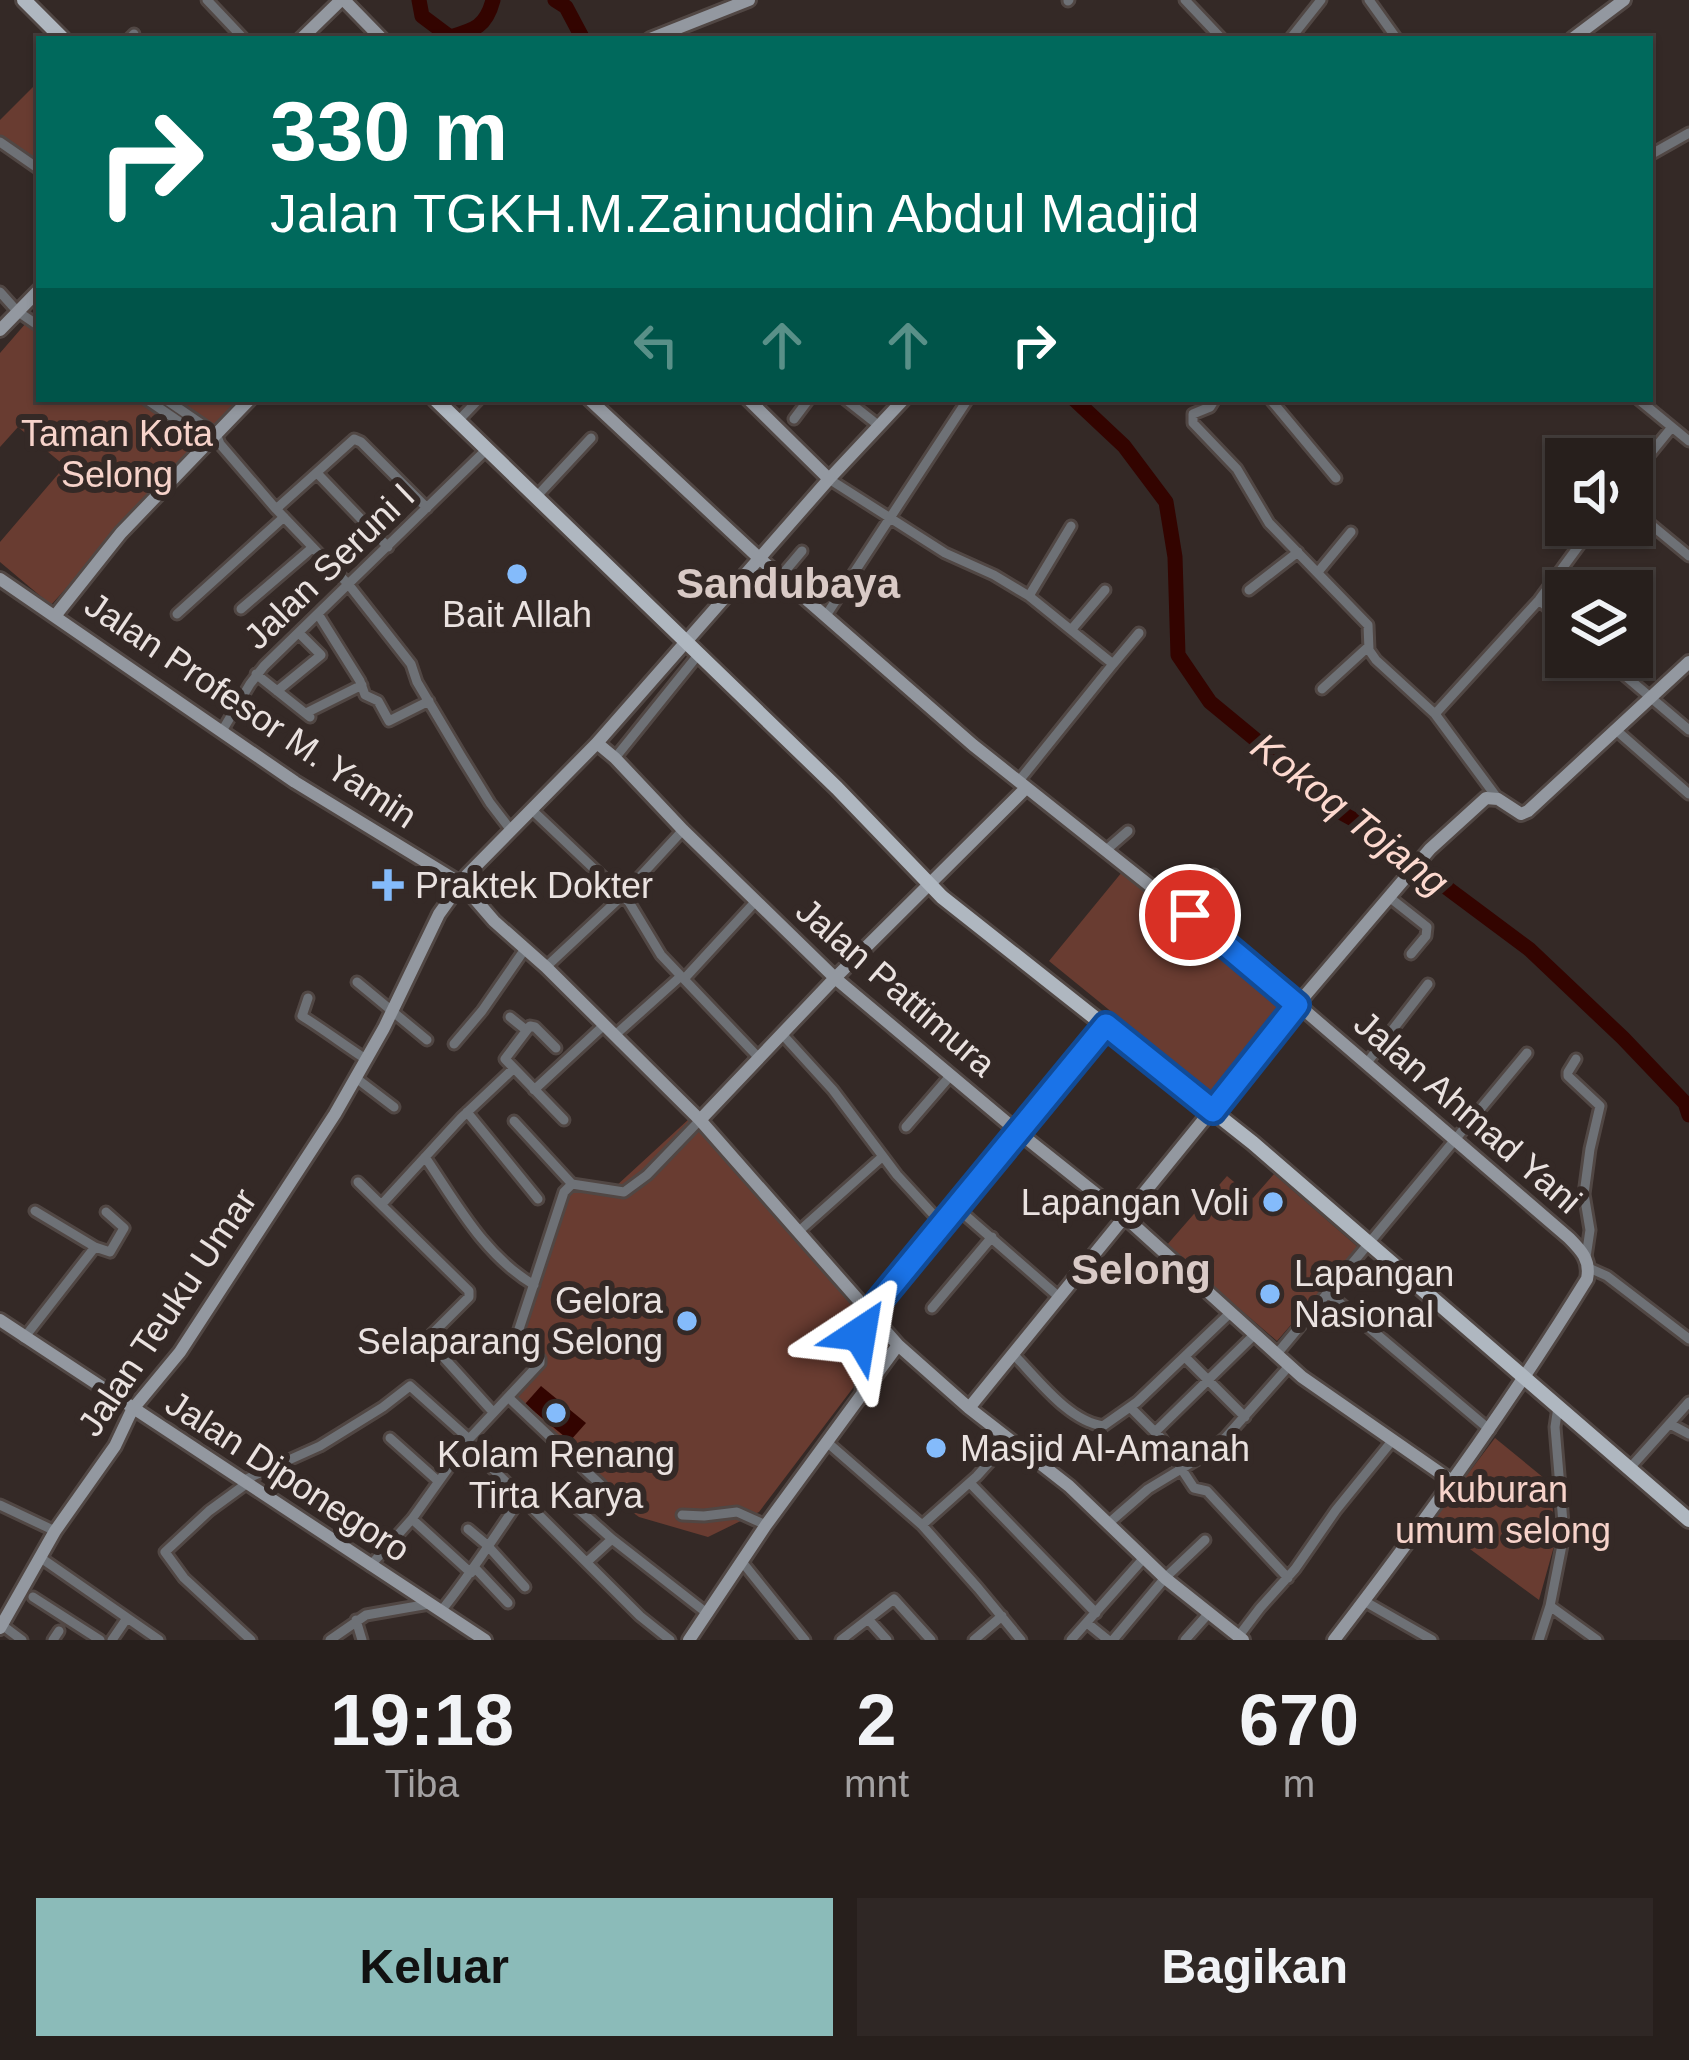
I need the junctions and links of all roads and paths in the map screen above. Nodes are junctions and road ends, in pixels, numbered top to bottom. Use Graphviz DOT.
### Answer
graph roads {
  1 [pos="207,0"];
  2 [pos="342,0"];
  3 [pos="749,0"];
  4 [pos="1185,0"];
  5 [pos="1322,0"];
  6 [pos="1369,0"];
  7 [pos="1624,0"];
  8 [pos="30,2"];
  9 [pos="60,36"];
  10 [pos="241,36"];
  11 [pos="304,36"];
  12 [pos="379,36"];
  13 [pos="658,36"];
  14 [pos="1219,36"];
  15 [pos="1292,36"];
  16 [pos="1395,36"];
  17 [pos="1576,36"];
  18 [pos="1689,133"];
  19 [pos="0,142"];
  20 [pos="1653,153"];
  21 [pos="36,168"];
  22 [pos="0,292"];
  23 [pos="36,292"];
  24 [pos="18,307"];
  25 [pos="36,314"];
  26 [pos="36,323"];
  27 [pos="0,330"];
  28 [pos="151,402"];
  29 [pos="170,402"];
  30 [pos="247,402"];
  31 [pos="438,402"];
  32 [pos="476,402"];
  33 [pos="592,402"];
  34 [pos="751,402"];
  35 [pos="807,402"];
  36 [pos="848,402"];
  37 [pos="898,402"];
  38 [pos="966,402"];
  39 [pos="1213,402"];
  40 [pos="1273,402"];
  41 [pos="1642,402"];
  42 [pos="794,419"];
  43 [pos="458,421"];
  44 [pos="878,425"];
  45 [pos="1672,427"];
  46 [pos="591,438"];
  47 [pos="215,440"];
  48 [pos="1689,441"];
  49 [pos="487,449"];
  50 [pos="1653,450"];
  51 [pos="317,473"];
  52 [pos="829,478"];
  53 [pos="1336,478"];
  54 [pos="537,496"];
  55 [pos="427,508"];
  56 [pos="280,513"];
  57 [pos="891,520"];
  58 [pos="1071,526"];
  59 [pos="1653,526"];
  60 [pos="1351,532"];
  61 [pos="1579,546"];
  62 [pos="388,547"];
  63 [pos="313,548"];
  64 [pos="802,551"];
  65 [pos="1298,552"];
  66 [pos="1689,556"];
  67 [pos="759,559"];
  68 [pos="1318,572"];
  69 [pos="780,577"];
  70 [pos="0,579"];
  71 [pos="349,585"];
  72 [pos="1105,590"];
  73 [pos="1249,590"];
  74 [pos="1029,596"];
  75 [pos="1539,600"];
  76 [pos="1545,605"];
  77 [pos="241,609"];
  78 [pos="176,614"];
  79 [pos="318,614"];
  80 [pos="55,616"];
  81 [pos="825,617"];
  82 [pos="1071,630"];
  83 [pos="298,633"];
  84 [pos="1139,633"];
  85 [pos="685,643"];
  86 [pos="1368,647"];
  87 [pos="698,655"];
  88 [pos="1689,662"];
  89 [pos="1113,664"];
  90 [pos="256,674"];
  91 [pos="1627,678"];
  92 [pos="362,686"];
  93 [pos="1322,689"];
  94 [pos="278,691"];
  95 [pos="1649,698"];
  96 [pos="429,701"];
  97 [pos="1435,714"];
  98 [pos="1616,730"];
  99 [pos="1689,730"];
  100 [pos="222,731"];
  101 [pos="597,743"];
  102 [pos="615,758"];
  103 [pos="1022,785"];
  104 [pos="1689,794"];
  105 [pos="1498,799"];
  106 [pos="531,809"];
  107 [pos="510,829"];
  108 [pos="683,830"];
  109 [pos="1128,831"];
  110 [pos="1106,851"];
  111 [pos="1214,875"];
  112 [pos="462,884"];
  113 [pos="927,884"];
  114 [pos="1392,894"];
  115 [pos="622,896"];
  116 [pos="755,902"];
  117 [pos="1190,915"];
  118 [pos="525,949"];
  119 [pos="1411,954"];
  120 [pos="546,968"];
  121 [pos="683,977"];
  122 [pos="835,978"];
  123 [pos="357,982"];
  124 [pos="1428,984"];
  125 [pos="308,998"];
  126 [pos="1297,1005"];
  127 [pos="392,1012"];
  128 [pos="509,1017"];
  129 [pos="1106,1025"];
  130 [pos="526,1030"];
  131 [pos="608,1031"];
  132 [pos="782,1034"];
  133 [pos="427,1040"];
  134 [pos="454,1044"];
  135 [pos="556,1048"];
  136 [pos="1527,1053"];
  137 [pos="759,1058"];
  138 [pos="1576,1059"];
  139 [pos="367,1060"];
  140 [pos="1366,1064"];
  141 [pos="513,1069"];
  142 [pos="951,1076"];
  143 [pos="356,1078"];
  144 [pos="534,1090"];
  145 [pos="394,1107"];
  146 [pos="1213,1111"];
  147 [pos="466,1112"];
  148 [pos="514,1120"];
  149 [pos="564,1120"];
  150 [pos="700,1120"];
  151 [pos="906,1127"];
  152 [pos="1017,1131"];
  153 [pos="1456,1141"];
  154 [pos="425,1157"];
  155 [pos="882,1157"];
  156 [pos="358,1182"];
  157 [pos="572,1184"];
  158 [pos="538,1199"];
  159 [pos="382,1204"];
  160 [pos="957,1208"];
  161 [pos="35,1211"];
  162 [pos="106,1212"];
  163 [pos="1125,1216"];
  164 [pos="944,1226"];
  165 [pos="798,1232"];
  166 [pos="992,1237"];
  167 [pos="1370,1244"];
  168 [pos="95,1247"];
  169 [pos="1588,1262"];
  170 [pos="534,1285"];
  171 [pos="1328,1293"];
  172 [pos="1059,1297"];
  173 [pos="932,1308"];
  174 [pos="870,1312"];
  175 [pos="1229,1314"];
  176 [pos="0,1320"];
  177 [pos="1254,1335"];
  178 [pos="23,1338"];
  179 [pos="1689,1339"];
  180 [pos="898,1345"];
  181 [pos="1013,1354"];
  182 [pos="1276,1354"];
  183 [pos="1185,1358"];
  184 [pos="1289,1366"];
  185 [pos="1524,1378"];
  186 [pos="1208,1382"];
  187 [pos="863,1394"];
  188 [pos="508,1397"];
  189 [pos="1689,1402"];
  190 [pos="1130,1407"];
  191 [pos="1558,1407"];
  192 [pos="969,1408"];
  193 [pos="132,1410"];
  194 [pos="493,1412"];
  195 [pos="1244,1417"];
  196 [pos="1670,1424"];
  197 [pos="1490,1430"];
  198 [pos="1155,1432"];
  199 [pos="1689,1434"];
  200 [pos="390,1438"];
  201 [pos="1010,1439"];
  202 [pos="467,1440"];
  203 [pos="1392,1441"];
  204 [pos="828,1443"];
  205 [pos="1181,1467"];
  206 [pos="1629,1469"];
  207 [pos="438,1481"];
  208 [pos="244,1482"];
  209 [pos="1453,1482"];
  210 [pos="970,1483"];
  211 [pos="601,1485"];
  212 [pos="557,1490"];
  213 [pos="522,1497"];
  214 [pos="0,1505"];
  215 [pos="682,1515"];
  216 [pos="412,1519"];
  217 [pos="1689,1519"];
  218 [pos="1109,1523"];
  219 [pos="766,1526"];
  220 [pos="922,1526"];
  221 [pos="468,1529"];
  222 [pos="55,1531"];
  223 [pos="613,1539"];
  224 [pos="1205,1540"];
  225 [pos="487,1545"];
  226 [pos="41,1558"];
  227 [pos="1143,1558"];
  228 [pos="588,1561"];
  229 [pos="743,1563"];
  230 [pos="370,1566"];
  231 [pos="473,1570"];
  232 [pos="1165,1578"];
  233 [pos="1288,1578"];
  234 [pos="525,1587"];
  235 [pos="33,1597"];
  236 [pos="1364,1600"];
  237 [pos="508,1603"];
  238 [pos="1550,1606"];
  239 [pos="435,1608"];
  240 [pos="1096,1612"];
  241 [pos="708,1613"];
  242 [pos="1208,1614"];
  243 [pos="1002,1616"];
  244 [pos="128,1618"];
  245 [pos="868,1619"];
  246 [pos="356,1620"];
  247 [pos="1087,1623"];
  248 [pos="1,1626"];
  249 [pos="1233,1637"];
  250 [pos="22,1640"];
  251 [pos="100,1640"];
  252 [pos="112,1640"];
  253 [pos="159,1640"];
  254 [pos="251,1640"];
  255 [pos="330,1640"];
  256 [pos="362,1640"];
  257 [pos="485,1640"];
  258 [pos="670,1640"];
  259 [pos="689,1640"];
  260 [pos="805,1640"];
  261 [pos="841,1640"];
  262 [pos="886,1640"];
  263 [pos="931,1640"];
  264 [pos="974,1640"];
  265 [pos="1021,1640"];
  266 [pos="1071,1640"];
  267 [pos="1110,1640"];
  268 [pos="1185,1640"];
  269 [pos="1334,1640"];
  270 [pos="1432,1640"];
  271 [pos="1539,1640"];
  272 [pos="1598,1640"];
  1 -- 10 [label="street"];
  2 -- 11 [label="street"];
  2 -- 12 [label="street"];
  3 -- 13 [label="street"];
  4 -- 14 [label="street"];
  5 -- 15 [label="street"];
  6 -- 16 [label="street"];
  7 -- 17 [label="street"];
  8 -- 9 [label="main road"];
  18 -- 20 [label="street"];
  19 -- 21 [label="street"];
  22 -- 24 [label="street"];
  23 -- 24 [label="street"];
  24 -- 25 [label="street"];
  24 -- 26 [label="street"];
  24 -- 27 [label="street"];
  28 -- 47 [label="street"];
  29 -- 47 [label="street"];
  30 -- 47 [label="street"];
  31 -- 43 [label="main road"];
  32 -- 43 [label="street"];
  33 -- 67 [label="street, Jalan Ahmad Yani"];
  34 -- 52 [label="street"];
  35 -- 42 [label="street"];
  36 -- 44 [label="street"];
  37 -- 44 [label="street, Jalan Teuku Umar"];
  38 -- 57 [label="street"];
  39 -- 65 [label="street"];
  40 -- 53 [label="street"];
  41 -- 45 [label="street"];
  43 -- 49 [label="main road"];
  44 -- 52 [label="street, Jalan Teuku Umar"];
  45 -- 48 [label="street"];
  45 -- 50 [label="street"];
  46 -- 54 [label="street"];
  47 -- 56 [label="street"];
  47 -- 80 [label="street"];
  49 -- 54 [label="main road"];
  49 -- 55 [label="street, Jalan Seruni I"];
  51 -- 55 [label="street"];
  51 -- 56 [label="street"];
  51 -- 62 [label="street"];
  52 -- 57 [label="street"];
  52 -- 67 [label="street, Jalan Teuku Umar"];
  54 -- 85 [label="main road"];
  55 -- 62 [label="street, Jalan Seruni I"];
  56 -- 63 [label="street"];
  56 -- 78 [label="street"];
  57 -- 74 [label="street"];
  57 -- 81 [label="street"];
  58 -- 74 [label="street"];
  59 -- 66 [label="street"];
  60 -- 68 [label="street"];
  61 -- 75 [label="street"];
  62 -- 71 [label="street, Jalan Seruni I"];
  63 -- 71 [label="street"];
  63 -- 77 [label="street"];
  64 -- 69 [label="street"];
  65 -- 68 [label="street"];
  65 -- 73 [label="street"];
  67 -- 69 [label="street, Jalan Ahmad Yani"];
  67 -- 85 [label="street, Jalan Teuku Umar"];
  68 -- 86 [label="street"];
  69 -- 81 [label="street, Jalan Ahmad Yani"];
  70 -- 80 [label="street, Jalan Profesor M. Yamin"];
  71 -- 79 [label="street, Jalan Seruni I"];
  71 -- 96 [label="street"];
  72 -- 82 [label="street"];
  74 -- 82 [label="street"];
  75 -- 76 [label="street"];
  75 -- 97 [label="street"];
  79 -- 83 [label="street, Jalan Seruni I"];
  79 -- 92 [label="street"];
  80 -- 100 [label="street, Jalan Profesor M. Yamin"];
  81 -- 103 [label="street, Jalan Ahmad Yani"];
  82 -- 89 [label="street"];
  83 -- 90 [label="street, Jalan Seruni I"];
  83 -- 94 [label="street"];
  84 -- 89 [label="street"];
  85 -- 87 [label="main road"];
  85 -- 101 [label="street, Jalan Teuku Umar"];
  86 -- 93 [label="street"];
  86 -- 97 [label="street"];
  87 -- 102 [label="street"];
  87 -- 113 [label="main road"];
  88 -- 95 [label="street"];
  89 -- 103 [label="street"];
  90 -- 94 [label="street"];
  90 -- 100 [label="street, Jalan Seruni I"];
  91 -- 95 [label="street"];
  92 -- 94 [label="street"];
  92 -- 96 [label="street"];
  95 -- 98 [label="street"];
  95 -- 99 [label="street"];
  96 -- 107 [label="street"];
  97 -- 105 [label="street"];
  98 -- 104 [label="street"];
  98 -- 105 [label="street"];
  100 -- 112 [label="street, Jalan Profesor M. Yamin"];
  101 -- 102 [label="street, Jalan Pattimura"];
  101 -- 106 [label="street, Jalan Teuku Umar"];
  102 -- 108 [label="street, Jalan Pattimura"];
  103 -- 110 [label="street, Jalan Ahmad Yani"];
  103 -- 113 [label="street"];
  105 -- 114 [label="street"];
  106 -- 107 [label="street, Jalan Teuku Umar"];
  106 -- 115 [label="street"];
  107 -- 112 [label="street, Jalan Teuku Umar"];
  108 -- 115 [label="street"];
  108 -- 116 [label="street, Jalan Pattimura"];
  109 -- 110 [label="street"];
  110 -- 117 [label="street, Jalan Ahmad Yani"];
  111 -- 117 [label="street"];
  112 -- 118 [label="street, Jalan Profesor M. Yamin"];
  112 -- 127 [label="street, Jalan Teuku Umar"];
  113 -- 122 [label="street"];
  113 -- 129 [label="main road"];
  114 -- 119 [label="street"];
  114 -- 126 [label="street"];
  115 -- 120 [label="street"];
  115 -- 121 [label="street"];
  116 -- 121 [label="street"];
  116 -- 122 [label="street, Jalan Pattimura"];
  117 -- 126 [label="street, Jalan Ahmad Yani"];
  118 -- 120 [label="street, Jalan Profesor M. Yamin"];
  118 -- 134 [label="street"];
  120 -- 131 [label="street, Jalan Profesor M. Yamin"];
  121 -- 131 [label="street"];
  121 -- 137 [label="street"];
  122 -- 132 [label="street"];
  122 -- 142 [label="street, Jalan Pattimura"];
  123 -- 127 [label="street"];
  124 -- 140 [label="street"];
  125 -- 139 [label="street"];
  126 -- 140 [label="street, Jalan Ahmad Yani"];
  126 -- 146 [label="street"];
  127 -- 133 [label="street"];
  127 -- 139 [label="street, Jalan Teuku Umar"];
  128 -- 130 [label="street"];
  129 -- 146 [label="main road"];
  129 -- 152 [label="street"];
  130 -- 135 [label="street"];
  130 -- 141 [label="street"];
  131 -- 144 [label="street"];
  131 -- 150 [label="street, Jalan Profesor M. Yamin"];
  132 -- 137 [label="street"];
  132 -- 155 [label="street"];
  136 -- 153 [label="street"];
  137 -- 150 [label="street"];
  138 -- 169 [label="street"];
  139 -- 143 [label="street, Jalan Teuku Umar"];
  140 -- 153 [label="street, Jalan Ahmad Yani"];
  141 -- 144 [label="street"];
  141 -- 147 [label="street"];
  142 -- 151 [label="street"];
  142 -- 152 [label="street, Jalan Pattimura"];
  143 -- 145 [label="street"];
  143 -- 193 [label="street, Jalan Teuku Umar"];
  144 -- 149 [label="street"];
  146 -- 163 [label="street"];
  146 -- 167 [label="main road"];
  147 -- 154 [label="street"];
  147 -- 158 [label="street"];
  148 -- 157 [label="street"];
  150 -- 157 [label="street"];
  150 -- 165 [label="street, Jalan Profesor M. Yamin"];
  152 -- 160 [label="street"];
  152 -- 163 [label="street, Jalan Pattimura"];
  153 -- 167 [label="street"];
  153 -- 169 [label="street, Jalan Ahmad Yani"];
  154 -- 159 [label="street"];
  154 -- 170 [label="street"];
  155 -- 164 [label="street"];
  155 -- 165 [label="street"];
  156 -- 159 [label="street"];
  157 -- 170 [label="street"];
  159 -- 194 [label="street"];
  160 -- 164 [label="street"];
  160 -- 166 [label="street"];
  161 -- 168 [label="street"];
  162 -- 168 [label="street"];
  163 -- 172 [label="street"];
  163 -- 175 [label="street, Jalan Pattimura"];
  164 -- 174 [label="street"];
  165 -- 174 [label="street, Jalan Profesor M. Yamin"];
  166 -- 172 [label="street"];
  166 -- 173 [label="street"];
  167 -- 171 [label="street"];
  167 -- 185 [label="main road"];
  168 -- 178 [label="street"];
  169 -- 179 [label="street"];
  169 -- 185 [label="street"];
  170 -- 188 [label="street"];
  171 -- 182 [label="street"];
  171 -- 197 [label="street"];
  172 -- 181 [label="street"];
  174 -- 180 [label="street, Jalan Profesor M. Yamin"];
  174 -- 187 [label="street"];
  175 -- 177 [label="street, Jalan Pattimura"];
  175 -- 183 [label="street"];
  176 -- 178 [label="street, Jalan Diponegoro"];
  177 -- 182 [label="street, Jalan Pattimura"];
  177 -- 186 [label="street"];
  178 -- 193 [label="street, Jalan Diponegoro"];
  180 -- 187 [label="street"];
  180 -- 192 [label="street, Jalan Profesor M. Yamin"];
  181 -- 190 [label="street"];
  181 -- 192 [label="street"];
  182 -- 184 [label="street, Jalan Pattimura"];
  183 -- 186 [label="street"];
  183 -- 190 [label="street"];
  184 -- 195 [label="street"];
  184 -- 203 [label="street, Jalan Pattimura"];
  185 -- 191 [label="main road"];
  185 -- 197 [label="street"];
  186 -- 195 [label="street"];
  186 -- 198 [label="street"];
  187 -- 204 [label="street"];
  188 -- 194 [label="street"];
  188 -- 211 [label="street"];
  189 -- 196 [label="street"];
  190 -- 198 [label="street"];
  191 -- 206 [label="main road"];
  191 -- 238 [label="street"];
  192 -- 201 [label="street, Jalan Profesor M. Yamin"];
  193 -- 208 [label="street, Jalan Diponegoro"];
  193 -- 222 [label="street, Jalan Teuku Umar"];
  194 -- 202 [label="street"];
  195 -- 205 [label="street"];
  196 -- 199 [label="street"];
  196 -- 206 [label="street"];
  197 -- 209 [label="street"];
  198 -- 205 [label="street"];
  200 -- 207 [label="street"];
  201 -- 210 [label="street"];
  201 -- 218 [label="street, Jalan Profesor M. Yamin"];
  202 -- 207 [label="street"];
  202 -- 208 [label="street"];
  202 -- 213 [label="street"];
  203 -- 209 [label="street, Jalan Pattimura"];
  203 -- 233 [label="street"];
  204 -- 219 [label="street"];
  204 -- 220 [label="street"];
  205 -- 218 [label="street"];
  205 -- 233 [label="street"];
  206 -- 217 [label="main road"];
  207 -- 216 [label="street"];
  208 -- 230 [label="street, Jalan Diponegoro"];
  208 -- 254 [label="street"];
  209 -- 236 [label="street"];
  210 -- 220 [label="street"];
  210 -- 240 [label="street"];
  212 -- 223 [label="street"];
  213 -- 225 [label="street"];
  213 -- 228 [label="street"];
  214 -- 222 [label="street"];
  215 -- 219 [label="street"];
  216 -- 230 [label="street"];
  216 -- 231 [label="street"];
  218 -- 227 [label="street, Jalan Profesor M. Yamin"];
  219 -- 229 [label="street"];
  220 -- 243 [label="street"];
  221 -- 225 [label="street"];
  222 -- 226 [label="street, Jalan Teuku Umar"];
  223 -- 228 [label="street"];
  223 -- 241 [label="street"];
  224 -- 232 [label="street"];
  225 -- 231 [label="street"];
  225 -- 234 [label="street"];
  226 -- 244 [label="street"];
  226 -- 248 [label="street, Jalan Teuku Umar"];
  227 -- 232 [label="street, Jalan Profesor M. Yamin"];
  227 -- 240 [label="street"];
  228 -- 258 [label="street"];
  229 -- 241 [label="street"];
  229 -- 260 [label="street"];
  230 -- 239 [label="street, Jalan Diponegoro"];
  231 -- 237 [label="street"];
  231 -- 239 [label="street"];
  232 -- 242 [label="street, Jalan Profesor M. Yamin"];
  232 -- 267 [label="street"];
  233 -- 249 [label="street"];
  235 -- 251 [label="street"];
  236 -- 269 [label="street"];
  236 -- 270 [label="street"];
  238 -- 271 [label="street"];
  238 -- 272 [label="street"];
  239 -- 246 [label="street"];
  239 -- 257 [label="street, Jalan Diponegoro"];
  240 -- 247 [label="street"];
  241 -- 259 [label="street"];
  242 -- 249 [label="street, Jalan Profesor M. Yamin"];
  242 -- 268 [label="street"];
  243 -- 264 [label="street"];
  243 -- 265 [label="street"];
  244 -- 252 [label="street"];
  244 -- 253 [label="street"];
  245 -- 261 [label="street"];
  245 -- 262 [label="street"];
  245 -- 263 [label="street"];
  246 -- 255 [label="street"];
  246 -- 256 [label="street"];
  247 -- 266 [label="street"];
  247 -- 267 [label="street"];
  248 -- 250 [label="street"];
}
